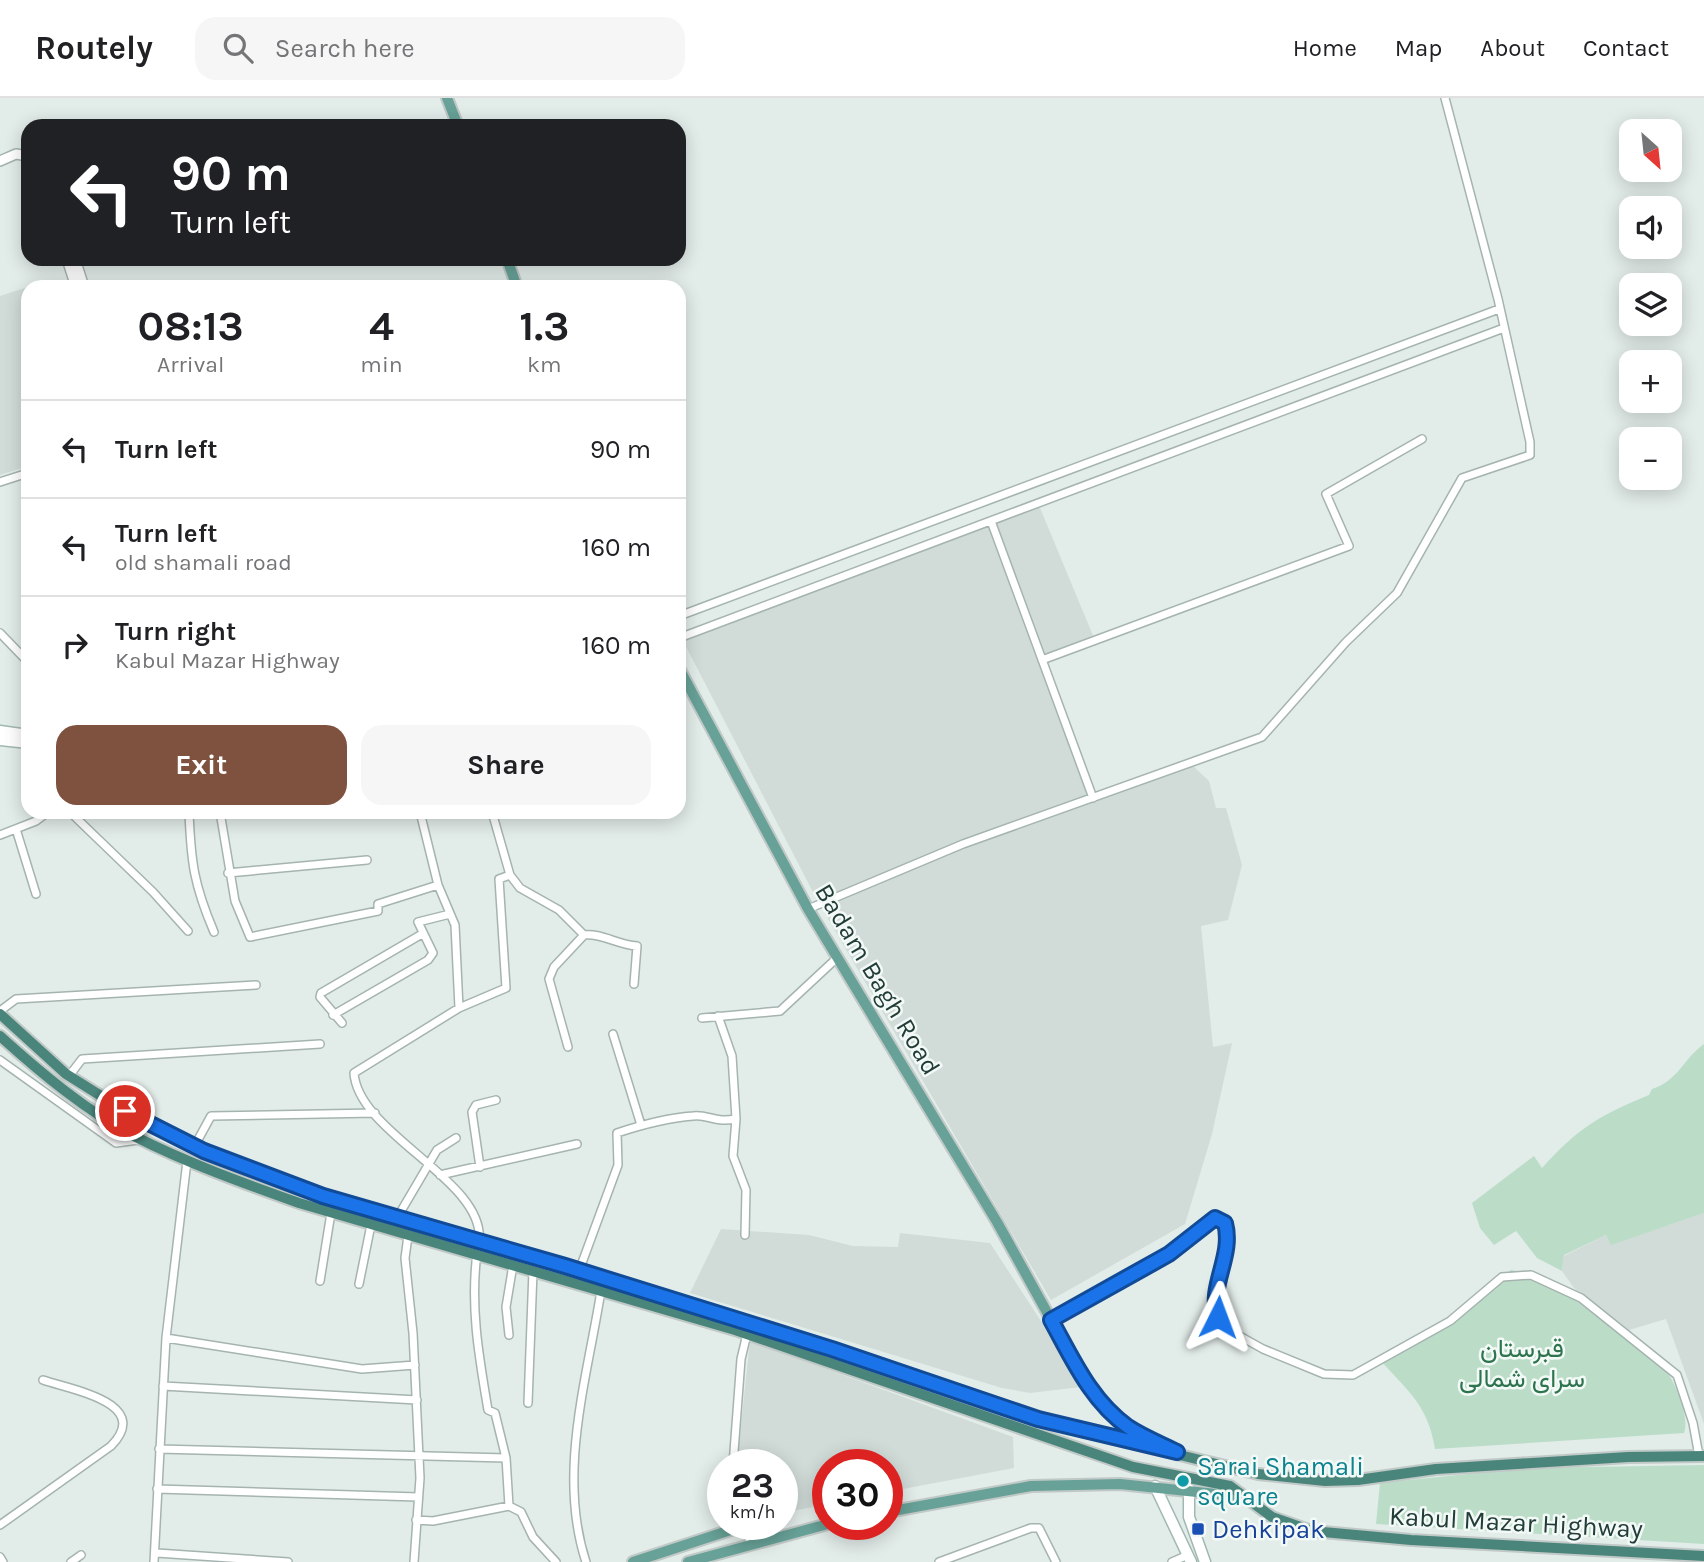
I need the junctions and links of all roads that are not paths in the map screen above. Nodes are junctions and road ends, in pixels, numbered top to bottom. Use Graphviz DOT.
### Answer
graph roads {
  1 [pos="447,98"];
  2 [pos="1445,98"];
  3 [pos="454,119"];
  4 [pos="21,155"];
  5 [pos="0,162"];
  6 [pos="1499,309"];
  7 [pos="1504,328"];
  8 [pos="1422,439"];
  9 [pos="21,475"];
  10 [pos="0,482"];
  11 [pos="991,521"];
  12 [pos="686,613"];
  13 [pos="0,633"];
  14 [pos="686,635"];
  15 [pos="21,655"];
  16 [pos="1042,660"];
  17 [pos="686,680"];
  18 [pos="0,731"];
  19 [pos="21,734"];
  20 [pos="0,740"];
  21 [pos="21,742"];
  22 [pos="1093,798"];
  23 [pos="39,819"];
  24 [pos="77,819"];
  25 [pos="189,819"];
  26 [pos="221,819"];
  27 [pos="422,819"];
  28 [pos="494,819"];
  29 [pos="16,829"];
  30 [pos="0,835"];
  31 [pos="367,860"];
  32 [pos="228,873"];
  33 [pos="510,875"];
  34 [pos="438,886"];
  35 [pos="36,894"];
  36 [pos="808,909"];
  37 [pos="450,914"];
  38 [pos="188,931"];
  39 [pos="214,932"];
  40 [pos="422,934"];
  41 [pos="584,934"];
  42 [pos="838,957"];
  43 [pos="634,984"];
  44 [pos="256,985"];
  45 [pos="459,1008"];
  46 [pos="0,1013"];
  47 [pos="333,1015"];
  48 [pos="718,1016"];
  49 [pos="702,1018"];
  50 [pos="342,1023"];
  51 [pos="613,1034"];
  52 [pos="0,1036"];
  53 [pos="320,1044"];
  54 [pos="568,1047"];
  55 [pos="0,1060"];
  56 [pos="69,1076"];
  57 [pos="496,1100"];
  58 [pos="375,1113"];
  59 [pos="736,1119"];
  60 [pos="641,1125"];
  61 [pos="456,1138"];
  62 [pos="143,1140"];
  63 [pos="577,1144"];
  64 [pos="194,1147"];
  65 [pos="187,1161"];
  66 [pos="427,1166"];
  67 [pos="480,1167"];
  68 [pos="440,1175"];
  69 [pos="331,1213"];
  70 [pos="397,1218"];
  71 [pos="371,1225"];
  72 [pos="745,1235"];
  73 [pos="408,1236"];
  74 [pos="478,1248"];
  75 [pos="513,1265"];
  76 [pos="579,1270"];
  77 [pos="533,1271"];
  78 [pos="320,1281"];
  79 [pos="359,1284"];
  80 [pos="601,1291"];
  81 [pos="1051,1320"];
  82 [pos="747,1334"];
  83 [pos="509,1335"];
  84 [pos="166,1338"];
  85 [pos="415,1365"];
  86 [pos="43,1380"];
  87 [pos="163,1386"];
  88 [pos="417,1400"];
  89 [pos="527,1403"];
  90 [pos="159,1449"];
  91 [pos="734,1449"];
  92 [pos="1177,1452"];
  93 [pos="419,1455"];
  94 [pos="1701,1456"];
  95 [pos="506,1458"];
  96 [pos="1155,1486"];
  97 [pos="157,1489"];
  98 [pos="1189,1489"];
  99 [pos="418,1497"];
  100 [pos="1248,1497"];
  101 [pos="509,1506"];
  102 [pos="903,1509"];
  103 [pos="416,1520"];
  104 [pos="0,1525"];
  105 [pos="812,1528"];
  106 [pos="707,1538"];
  107 [pos="749,1540"];
  108 [pos="750,1543"];
  109 [pos="156,1553"];
  110 [pos="81,1555"];
  111 [pos="1704,1556"];
  112 [pos="0,1557"];
  113 [pos="1190,1558"];
  114 [pos="3,1562"];
  115 [pos="71,1562"];
  116 [pos="154,1562"];
  117 [pos="288,1562"];
  118 [pos="414,1562"];
  119 [pos="556,1562"];
  120 [pos="586,1562"];
  121 [pos="633,1562"];
  122 [pos="688,1562"];
  123 [pos="939,1562"];
  124 [pos="1056,1562"];
  125 [pos="1172,1562"];
  126 [pos="1205,1562"];
  1 -- 3 [label="main road"];
  2 -- 6 [label="street"];
  4 -- 5 [label="street"];
  6 -- 7 [label="street"];
  6 -- 12 [label="street"];
  7 -- 11 [label="street"];
  7 -- 22 [label="street"];
  8 -- 16 [label="street"];
  9 -- 10 [label="street"];
  11 -- 14 [label="street"];
  11 -- 16 [label="street"];
  13 -- 15 [label="street"];
  16 -- 22 [label="street"];
  17 -- 36 [label="main road, Badam Bagh Road"];
  18 -- 19 [label="main road"];
  20 -- 21 [label="main road"];
  22 -- 36 [label="street"];
  23 -- 29 [label="street"];
  24 -- 38 [label="street"];
  25 -- 39 [label="street"];
  26 -- 32 [label="street"];
  27 -- 34 [label="street"];
  28 -- 33 [label="street"];
  29 -- 30 [label="street"];
  29 -- 35 [label="street"];
  31 -- 32 [label="street"];
  32 -- 34 [label="street"];
  33 -- 41 [label="street"];
  33 -- 45 [label="street"];
  34 -- 37 [label="street"];
  36 -- 42 [label="main road, Badam Bagh Road"];
  37 -- 40 [label="street"];
  37 -- 45 [label="street"];
  40 -- 47 [label="street"];
  40 -- 47 [label="street"];
  41 -- 43 [label="street"];
  41 -- 54 [label="street"];
  42 -- 48 [label="street"];
  42 -- 81 [label="main road, Badam Bagh Road"];
  44 -- 46 [label="street"];
  45 -- 58 [label="street"];
  46 -- 56 [label="highway, Kabul Mazar Highway"];
  47 -- 50 [label="street"];
  48 -- 49 [label="street"];
  48 -- 59 [label="street"];
  51 -- 60 [label="street"];
  52 -- 62 [label="highway, Kabul Mazar Highway"];
  53 -- 56 [label="street"];
  55 -- 62 [label="street"];
  56 -- 64 [label="highway, Kabul Mazar Highway"];
  57 -- 67 [label="street"];
  58 -- 64 [label="street"];
  58 -- 66 [label="street"];
  59 -- 60 [label="street"];
  59 -- 72 [label="street"];
  60 -- 76 [label="street"];
  61 -- 66 [label="street"];
  62 -- 65 [label="highway, Kabul Mazar Highway"];
  63 -- 67 [label="street"];
  64 -- 70 [label="highway, Kabul Mazar Highway"];
  65 -- 69 [label="highway, Kabul Mazar Highway"];
  65 -- 84 [label="street"];
  66 -- 68 [label="street"];
  66 -- 70 [label="street"];
  67 -- 68 [label="street"];
  68 -- 74 [label="street"];
  69 -- 71 [label="highway, Kabul Mazar Highway"];
  69 -- 78 [label="street"];
  70 -- 74 [label="highway, Kabul Mazar Highway"];
  71 -- 73 [label="highway, Kabul Mazar Highway"];
  71 -- 79 [label="street"];
  73 -- 74 [label="highway, Kabul Mazar Highway"];
  73 -- 85 [label="street"];
  74 -- 75 [label="highway, Kabul Mazar Highway"];
  74 -- 76 [label="highway, Kabul Mazar Highway"];
  74 -- 95 [label="street"];
  75 -- 77 [label="highway, Kabul Mazar Highway"];
  75 -- 83 [label="street"];
  76 -- 92 [label="highway, Kabul Mazar Highway"];
  77 -- 80 [label="highway, Kabul Mazar Highway"];
  77 -- 89 [label="street"];
  80 -- 82 [label="highway, Kabul Mazar Highway"];
  80 -- 120 [label="street"];
  81 -- 92 [label="main road, Badam Bagh Road"];
  81 -- 94 [label="street"];
  82 -- 91 [label="street"];
  82 -- 100 [label="highway, Kabul Mazar Highway"];
  84 -- 85 [label="street"];
  84 -- 87 [label="street"];
  85 -- 88 [label="street"];
  86 -- 104 [label="street"];
  87 -- 88 [label="street"];
  87 -- 90 [label="street"];
  88 -- 93 [label="street"];
  90 -- 93 [label="street"];
  90 -- 97 [label="street"];
  92 -- 94 [label="highway, Kabul Mazar Highway"];
  93 -- 95 [label="street"];
  93 -- 99 [label="street"];
  95 -- 101 [label="street"];
  96 -- 98 [label="main road"];
  96 -- 102 [label="main road"];
  96 -- 113 [label="main road"];
  97 -- 99 [label="street"];
  97 -- 109 [label="street"];
  98 -- 100 [label="main road"];
  98 -- 126 [label="main road"];
  99 -- 103 [label="street"];
  100 -- 111 [label="highway, Kabul Mazar Highway"];
  101 -- 103 [label="street"];
  101 -- 119 [label="street"];
  103 -- 118 [label="street"];
  105 -- 108 [label="main road"];
  106 -- 121 [label="main road"];
  107 -- 108 [label="street"];
  108 -- 122 [label="main road"];
  109 -- 116 [label="street"];
  109 -- 117 [label="street"];
  110 -- 115 [label="street"];
  112 -- 114 [label="street"];
  113 -- 125 [label="street"];
  123 -- 124 [label="street"];
}
